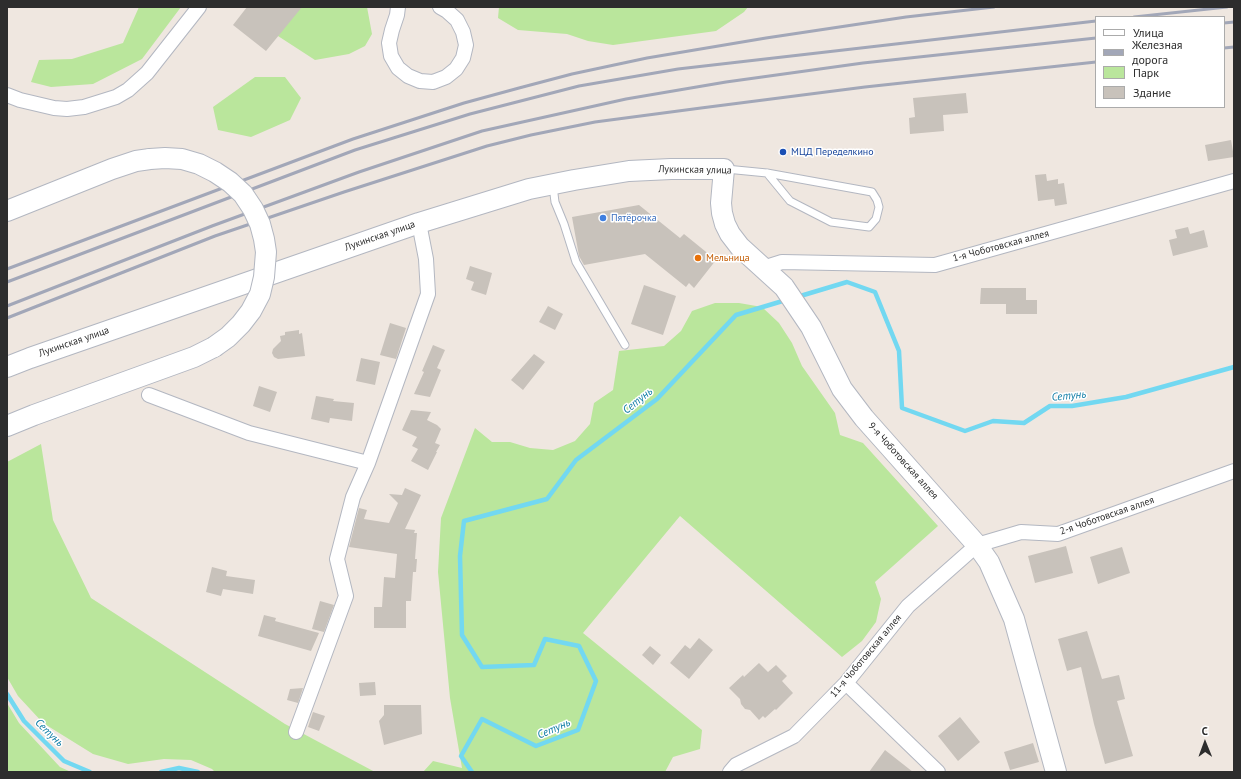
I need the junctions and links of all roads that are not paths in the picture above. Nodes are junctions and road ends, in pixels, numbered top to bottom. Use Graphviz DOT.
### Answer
graph roads {
  1 [pos="200,7"];
  2 [pos="398,7"];
  3 [pos="440,7"];
  4 [pos="7,95"];
  5 [pos="724,169"];
  6 [pos="767,173"];
  7 [pos="1234,181"];
  8 [pos="553,184"];
  9 [pos="7,211"];
  10 [pos="419,223"];
  11 [pos="763,268"];
  12 [pos="625,346"];
  13 [pos="7,367"];
  14 [pos="149,395"];
  15 [pos="7,426"];
  16 [pos="368,463"];
  17 [pos="1234,472"];
  18 [pos="977,545"];
  19 [pos="846,683"];
  20 [pos="296,732"];
  21 [pos="730,772"];
  22 [pos="938,772"];
  23 [pos="1056,772"];
  1 -- 4 [label="street"];
  2 -- 3 [label="street"];
  5 -- 6 [label="lane, Лукинская улица"];
  5 -- 8 [label="street, Лукинская улица"];
  5 -- 11 [label="street, 9-я Чоботовская аллея"];
  6 -- 6 [label="lane, Лукинская улица"];
  7 -- 11 [label="street, 1-я Чоботовская аллея"];
  8 -- 10 [label="street, Лукинская улица"];
  8 -- 12 [label="lane"];
  9 -- 15 [label="street, bridge"];
  10 -- 13 [label="street, Лукинская улица"];
  10 -- 16 [label="street"];
  11 -- 18 [label="street, 9-я Чоботовская аллея"];
  14 -- 16 [label="street"];
  16 -- 20 [label="street"];
  17 -- 18 [label="street, 2-я Чоботовская аллея"];
  18 -- 19 [label="street, 11-я Чоботовская аллея"];
  18 -- 23 [label="street, 9-я Чоботовская аллея"];
  19 -- 21 [label="street, 11-я Чоботовская аллея"];
  19 -- 22 [label="street"];
}
